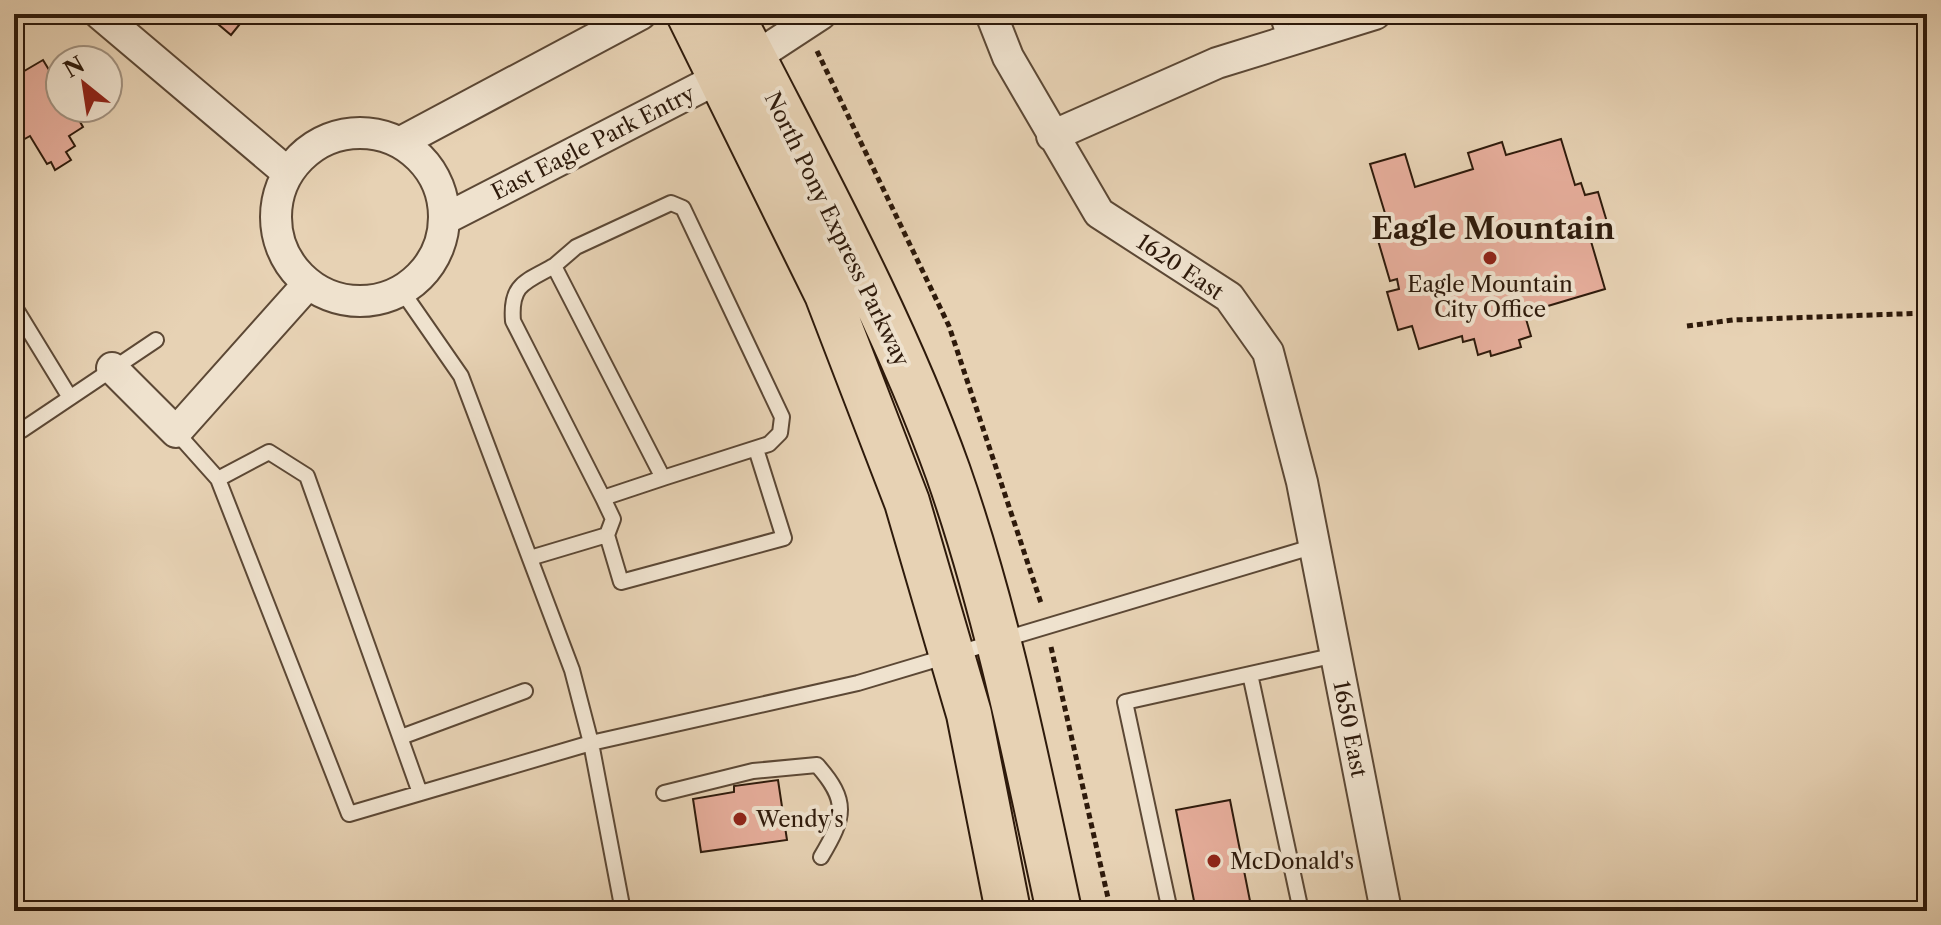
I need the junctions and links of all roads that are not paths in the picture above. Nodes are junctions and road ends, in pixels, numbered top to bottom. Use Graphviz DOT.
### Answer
graph roads {
  1 [pos="100,14"];
  2 [pos="641,14"];
  3 [pos="689,14"];
  4 [pos="731,14"];
  5 [pos="821,14"];
  6 [pos="991,14"];
  7 [pos="1375,14"];
  8 [pos="1282,28"];
  9 [pos="737,68"];
  10 [pos="1052,136"];
  11 [pos="401,142"];
  12 [pos="288,173"];
  13 [pos="445,219"];
  14 [pos="554,266"];
  15 [pos="308,284"];
  16 [pos="402,291"];
  17 [pos="14,306"];
  18 [pos="156,340"];
  19 [pos="112,368"];
  20 [pos="69,396"];
  21 [pos="22,430"];
  22 [pos="176,432"];
  23 [pos="756,449"];
  24 [pos="663,478"];
  25 [pos="218,479"];
  26 [pos="603,498"];
  27 [pos="607,535"];
  28 [pos="1315,546"];
  29 [pos="530,558"];
  30 [pos="999,639"];
  31 [pos="951,653"];
  32 [pos="1336,655"];
  33 [pos="1250,674"];
  34 [pos="525,691"];
  35 [pos="401,737"];
  36 [pos="591,743"];
  37 [pos="420,793"];
  38 [pos="664,793"];
  39 [pos="821,857"];
  40 [pos="623,911"];
  41 [pos="878,911"];
  42 [pos="898,911"];
  43 [pos="1008,911"];
  44 [pos="1059,911"];
  45 [pos="1170,911"];
  46 [pos="1301,911"];
  47 [pos="1386,911"];
  1 -- 12 [label="street"];
  2 -- 11 [label="street"];
  3 -- 9 [label="main road, North Pony Express Parkway"];
  4 -- 9 [label="main road, North Pony Express Parkway"];
  5 -- 9 [label="street, East Eagle Park Entry"];
  6 -- 10 [label="street, 1620 East"];
  7 -- 8 [label="street"];
  8 -- 10 [label="street"];
  9 -- 13 [label="street, East Eagle Park Entry"];
  9 -- 30 [label="main road, North Pony Express Parkway"];
  9 -- 31 [label="main road, North Pony Express Parkway"];
  10 -- 28 [label="street, 1620 East"];
  11 -- 12 [label="street"];
  11 -- 13 [label="street"];
  12 -- 15 [label="street"];
  13 -- 16 [label="street"];
  14 -- 23 [label="lane"];
  14 -- 24 [label="lane"];
  14 -- 26 [label="lane"];
  15 -- 16 [label="street"];
  15 -- 22 [label="street"];
  16 -- 29 [label="lane"];
  17 -- 20 [label="lane"];
  18 -- 19 [label="lane"];
  19 -- 20 [label="lane"];
  19 -- 22 [label="street"];
  20 -- 21 [label="lane"];
  22 -- 25 [label="lane"];
  23 -- 24 [label="lane"];
  23 -- 27 [label="lane"];
  24 -- 26 [label="lane"];
  25 -- 35 [label="lane"];
  25 -- 37 [label="lane"];
  26 -- 27 [label="lane"];
  27 -- 29 [label="lane"];
  28 -- 30 [label="lane"];
  28 -- 32 [label="street, 1650 East"];
  29 -- 36 [label="lane"];
  30 -- 31 [label="lane"];
  30 -- 44 [label="main road, North Pony Express Parkway"];
  31 -- 36 [label="lane"];
  31 -- 43 [label="main road, North Pony Express Parkway"];
  32 -- 33 [label="lane"];
  32 -- 47 [label="street, 1650 East"];
  33 -- 45 [label="lane"];
  33 -- 46 [label="lane"];
  34 -- 35 [label="lane"];
  35 -- 37 [label="lane"];
  36 -- 37 [label="lane"];
  36 -- 40 [label="lane"];
  38 -- 39 [label="lane"];
  41 -- 42 [label="lane"];
}
